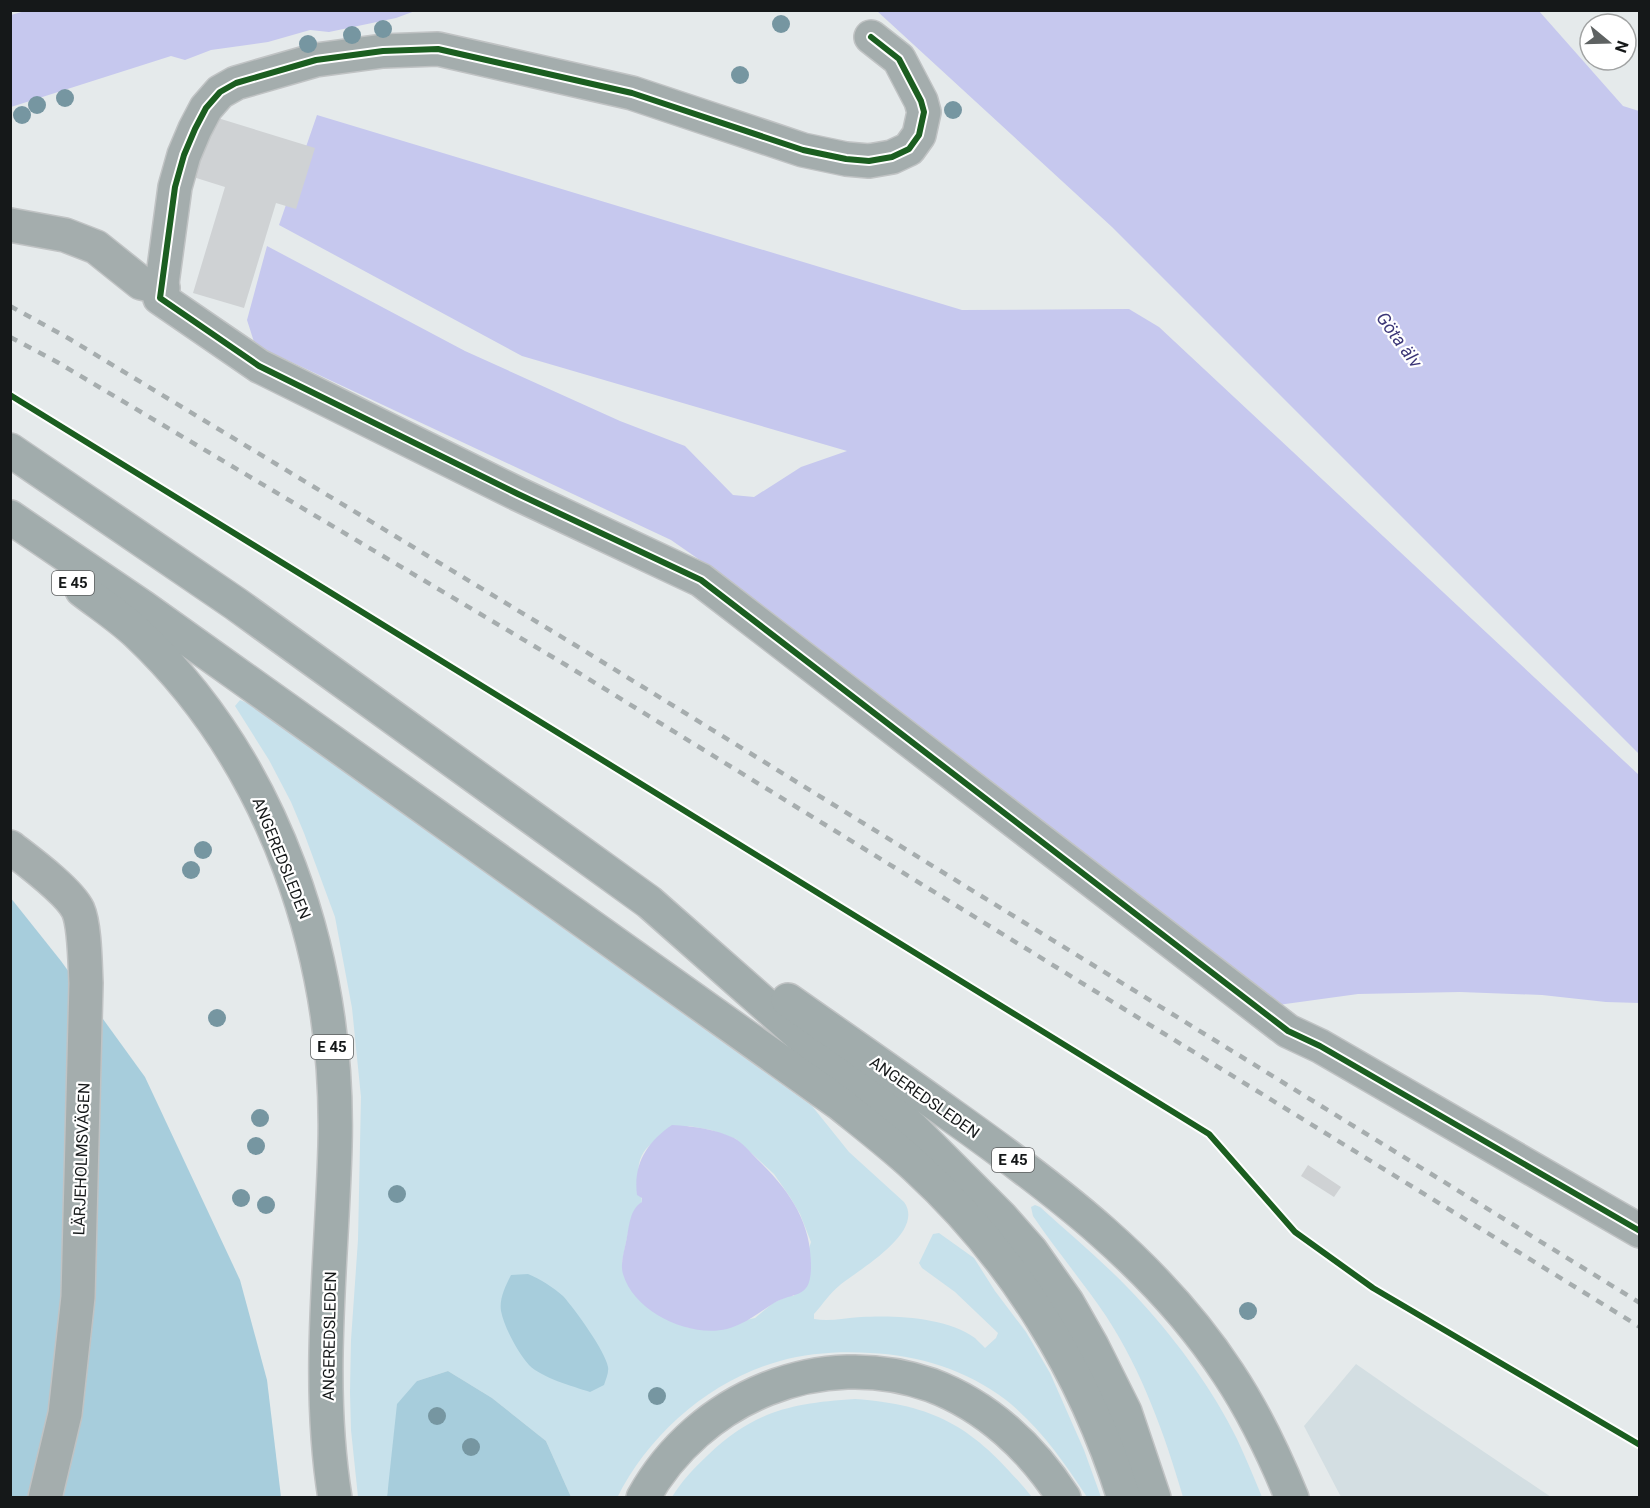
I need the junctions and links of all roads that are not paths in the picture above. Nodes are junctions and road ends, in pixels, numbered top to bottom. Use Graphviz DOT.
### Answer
graph roads {
  1 [pos="871,37"];
  2 [pos="10,225"];
  3 [pos="162,288"];
  4 [pos="10,450"];
  5 [pos="10,517"];
  6 [pos="10,534"];
  7 [pos="10,847"];
  8 [pos="649,902"];
  9 [pos="1640,1231"];
  10 [pos="45,1497"];
  11 [pos="335,1497"];
  12 [pos="643,1497"];
  13 [pos="1064,1497"];
  14 [pos="1124,1497"];
  15 [pos="1154,1497"];
  16 [pos="1292,1497"];
  1 -- 3 [label="street"];
  2 -- 3 [label="street"];
  3 -- 9 [label="street"];
  4 -- 8 [label="highway, E 45"];
  5 -- 14 [label="highway"];
  6 -- 11 [label="highway, ANGEREDSLEDEN / E 45"];
  7 -- 10 [label="street, LÄRJEHOLMSVÄGEN"];
  8 -- 15 [label="highway"];
  8 -- 16 [label="highway, ANGEREDSLEDEN / E 45"];
  12 -- 13 [label="highway"];
}
